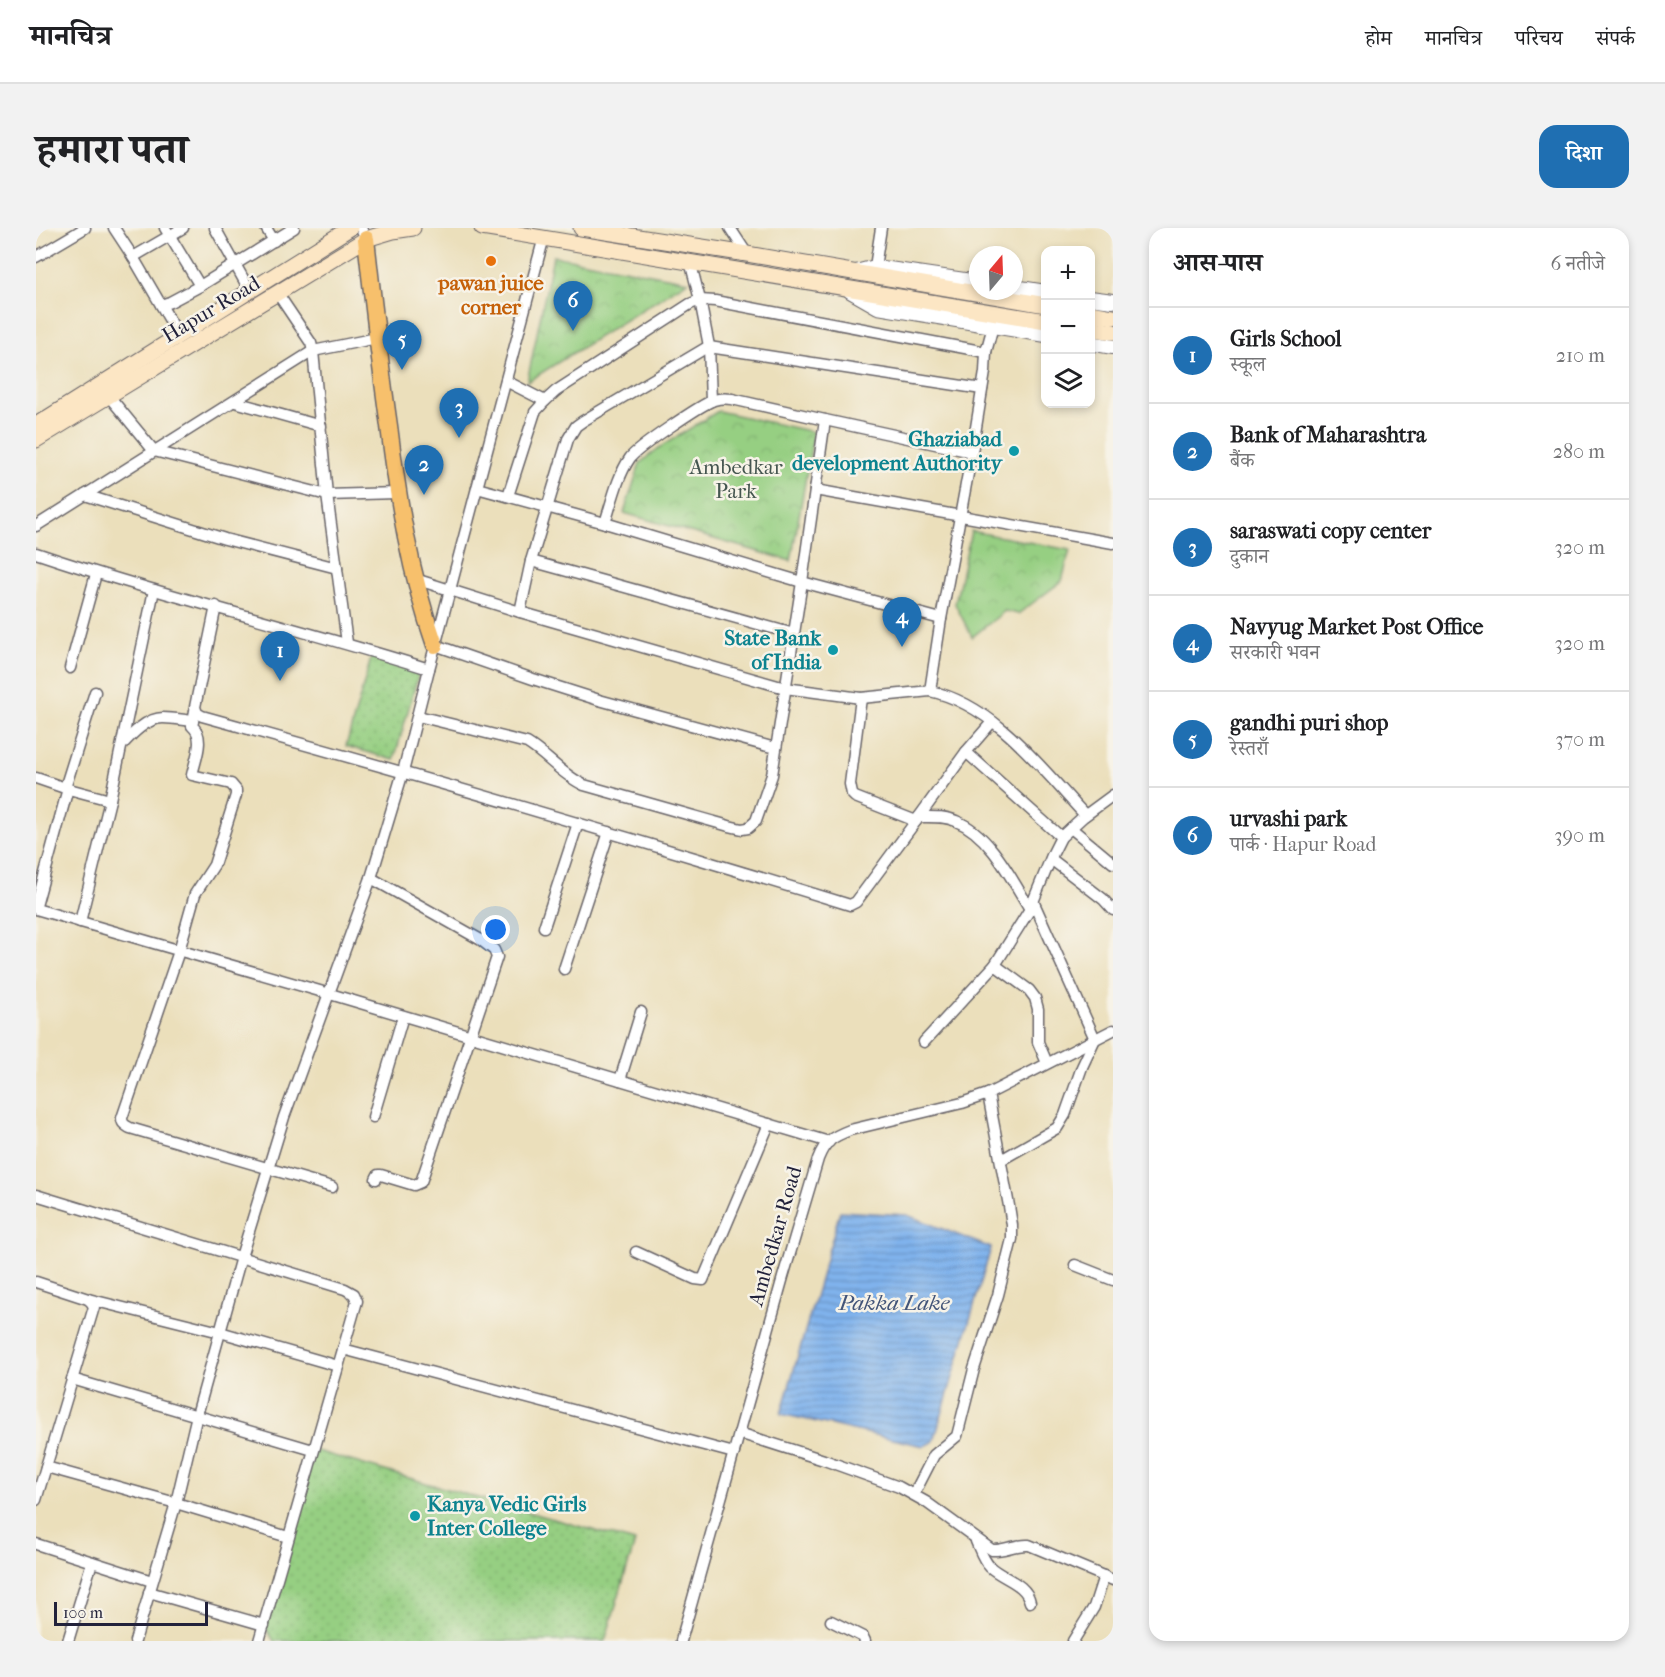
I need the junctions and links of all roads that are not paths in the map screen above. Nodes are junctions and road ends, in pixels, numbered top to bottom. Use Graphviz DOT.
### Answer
graph roads {
  1 [pos="85,228"];
  2 [pos="114,228"];
  3 [pos="183,228"];
  4 [pos="215,228"];
  5 [pos="266,228"];
  6 [pos="294,228"];
  7 [pos="350,228"];
  8 [pos="413,228"];
  9 [pos="482,228"];
  10 [pos="581,228"];
  11 [pos="730,228"];
  12 [pos="880,228"];
  13 [pos="67,232"];
  14 [pos="167,232"];
  15 [pos="646,233"];
  16 [pos="364,234"];
  17 [pos="544,237"];
  18 [pos="274,241"];
  19 [pos="747,254"];
  20 [pos="36,257"];
  21 [pos="133,257"];
  22 [pos="690,261"];
  23 [pos="236,264"];
  24 [pos="875,267"];
  25 [pos="854,273"];
  26 [pos="969,281"];
  27 [pos="200,286"];
  28 [pos="846,288"];
  29 [pos="1023,288"];
  30 [pos="250,291"];
  31 [pos="1041,291"];
  32 [pos="278,294"];
  33 [pos="1095,299"];
  34 [pos="700,300"];
  35 [pos="1113,301"];
  36 [pos="1041,304"];
  37 [pos="161,305"];
  38 [pos="1095,314"];
  39 [pos="1113,317"];
  40 [pos="1041,320"];
  41 [pos="993,326"];
  42 [pos="1095,329"];
  43 [pos="1113,332"];
  44 [pos="1041,334"];
  45 [pos="179,336"];
  46 [pos="377,338"];
  47 [pos="1095,344"];
  48 [pos="709,347"];
  49 [pos="1113,347"];
  50 [pos="313,351"];
  51 [pos="986,352"];
  52 [pos="506,381"];
  53 [pos="982,389"];
  54 [pos="108,395"];
  55 [pos="711,400"];
  56 [pos="545,401"];
  57 [pos="235,402"];
  58 [pos="825,420"];
  59 [pos="36,425"];
  60 [pos="321,426"];
  61 [pos="36,440"];
  62 [pos="154,451"];
  63 [pos="972,452"];
  64 [pos="477,488"];
  65 [pos="815,490"];
  66 [pos="398,493"];
  67 [pos="85,495"];
  68 [pos="327,495"];
  69 [pos="508,496"];
  70 [pos="548,507"];
  71 [pos="960,517"];
  72 [pos="605,523"];
  73 [pos="36,526"];
  74 [pos="1113,543"];
  75 [pos="36,554"];
  76 [pos="531,561"];
  77 [pos="337,568"];
  78 [pos="96,574"];
  79 [pos="415,579"];
  80 [pos="802,582"];
  81 [pos="154,590"];
  82 [pos="450,590"];
  83 [pos="216,606"];
  84 [pos="520,612"];
  85 [pos="941,619"];
  86 [pos="794,634"];
  87 [pos="347,643"];
  88 [pos="435,645"];
  89 [pos="70,668"];
  90 [pos="429,669"];
  91 [pos="785,688"];
  92 [pos="930,691"];
  93 [pos="94,692"];
  94 [pos="861,698"];
  95 [pos="194,716"];
  96 [pos="418,716"];
  97 [pos="992,722"];
  98 [pos="122,745"];
  99 [pos="775,748"];
  100 [pos="966,752"];
  101 [pos="403,772"];
  102 [pos="36,778"];
  103 [pos="66,788"];
  104 [pos="1113,795"];
  105 [pos="110,800"];
  106 [pos="1085,815"];
  107 [pos="918,819"];
  108 [pos="578,823"];
  109 [pos="1071,828"];
  110 [pos="609,832"];
  111 [pos="1061,837"];
  112 [pos="1050,859"];
  113 [pos="1113,863"];
  114 [pos="371,878"];
  115 [pos="1032,905"];
  116 [pos="36,907"];
  117 [pos="1113,910"];
  118 [pos="80,922"];
  119 [pos="544,927"];
  120 [pos="179,951"];
  121 [pos="995,965"];
  122 [pos="564,969"];
  123 [pos="330,993"];
  124 [pos="641,1012"];
  125 [pos="403,1016"];
  126 [pos="1113,1030"];
  127 [pos="470,1036"];
  128 [pos="1095,1039"];
  129 [pos="924,1042"];
  130 [pos="1047,1063"];
  131 [pos="621,1080"];
  132 [pos="988,1094"];
  133 [pos="373,1117"];
  134 [pos="769,1124"];
  135 [pos="829,1142"];
  136 [pos="1001,1160"];
  137 [pos="270,1168"];
  138 [pos="376,1179"];
  139 [pos="332,1186"];
  140 [pos="36,1195"];
  141 [pos="636,1252"];
  142 [pos="241,1257"];
  143 [pos="1075,1265"];
  144 [pos="1113,1280"];
  145 [pos="36,1282"];
  146 [pos="88,1299"];
  147 [pos="220,1332"];
  148 [pos="343,1349"];
  149 [pos="338,1366"];
  150 [pos="72,1379"];
  151 [pos="197,1415"];
  152 [pos="739,1433"];
  153 [pos="313,1450"];
  154 [pos="734,1453"];
  155 [pos="46,1467"];
  156 [pos="914,1494"];
  157 [pos="36,1500"];
  158 [pos="176,1503"];
  159 [pos="288,1537"];
  160 [pos="975,1538"];
  161 [pos="36,1544"];
  162 [pos="92,1562"];
  163 [pos="1108,1578"];
  164 [pos="151,1586"];
  165 [pos="1030,1602"];
  166 [pos="831,1622"];
  167 [pos="264,1625"];
  168 [pos="68,1641"];
  169 [pos="135,1641"];
  170 [pos="259,1641"];
  171 [pos="681,1641"];
  172 [pos="865,1641"];
  173 [pos="1073,1641"];
  1 -- 13 [label="street"];
  2 -- 21 [label="street"];
  3 -- 14 [label="street"];
  4 -- 23 [label="street"];
  5 -- 18 [label="street"];
  6 -- 18 [label="street"];
  7 -- 30 [label="main road, Hapur Road"];
  8 -- 16 [label="main road, Hapur Road"];
  9 -- 17 [label="main road"];
  10 -- 15 [label="main road"];
  11 -- 19 [label="street"];
  12 -- 24 [label="street"];
  13 -- 20 [label="street"];
  14 -- 21 [label="street"];
  14 -- 27 [label="street"];
  15 -- 19 [label="main road"];
  16 -- 32 [label="main road, Hapur Road"];
  16 -- 46 [label="main road"];
  17 -- 22 [label="main road"];
  17 -- 52 [label="street"];
  18 -- 23 [label="street"];
  19 -- 25 [label="main road"];
  21 -- 37 [label="street"];
  22 -- 28 [label="main road"];
  22 -- 34 [label="street"];
  23 -- 27 [label="street"];
  23 -- 30 [label="street"];
  24 -- 25 [label="street"];
  24 -- 26 [label="street"];
  25 -- 36 [label="main road"];
  27 -- 37 [label="street"];
  28 -- 40 [label="main road"];
  28 -- 41 [label="street"];
  29 -- 31 [label="street"];
  30 -- 45 [label="main road, Hapur Road"];
  32 -- 50 [label="street"];
  32 -- 54 [label="main road, Hapur Road"];
  33 -- 35 [label="street"];
  34 -- 48 [label="street"];
  34 -- 51 [label="street"];
  34 -- 56 [label="street"];
  37 -- 45 [label="street"];
  38 -- 39 [label="main road"];
  41 -- 44 [label="street"];
  41 -- 51 [label="street"];
  42 -- 43 [label="main road"];
  45 -- 59 [label="main road, Hapur Road"];
  46 -- 50 [label="street"];
  46 -- 66 [label="main road"];
  47 -- 49 [label="street"];
  48 -- 53 [label="street"];
  48 -- 55 [label="street"];
  48 -- 70 [label="street"];
  50 -- 57 [label="street"];
  50 -- 60 [label="street"];
  51 -- 53 [label="street"];
  52 -- 56 [label="street"];
  52 -- 64 [label="street"];
  53 -- 63 [label="street"];
  54 -- 61 [label="main road, Hapur Road"];
  54 -- 62 [label="street"];
  55 -- 58 [label="street"];
  55 -- 72 [label="street"];
  56 -- 69 [label="street"];
  57 -- 60 [label="street"];
  57 -- 62 [label="street"];
  58 -- 63 [label="street"];
  58 -- 65 [label="street"];
  60 -- 68 [label="street"];
  62 -- 67 [label="street"];
  62 -- 68 [label="street"];
  63 -- 71 [label="street"];
  64 -- 69 [label="street"];
  64 -- 82 [label="street"];
  65 -- 71 [label="street"];
  65 -- 80 [label="street"];
  66 -- 68 [label="street"];
  66 -- 79 [label="main road"];
  67 -- 73 [label="street"];
  67 -- 77 [label="street"];
  68 -- 77 [label="street"];
  69 -- 70 [label="street"];
  70 -- 72 [label="street"];
  70 -- 76 [label="street"];
  71 -- 74 [label="street"];
  71 -- 85 [label="street"];
  72 -- 80 [label="street"];
  75 -- 78 [label="street"];
  76 -- 84 [label="street"];
  76 -- 86 [label="street"];
  77 -- 87 [label="street"];
  78 -- 81 [label="street"];
  78 -- 89 [label="street"];
  79 -- 82 [label="street"];
  79 -- 88 [label="main road"];
  80 -- 85 [label="street"];
  80 -- 86 [label="street"];
  81 -- 83 [label="street"];
  81 -- 98 [label="street"];
  82 -- 84 [label="street"];
  82 -- 88 [label="street"];
  83 -- 87 [label="street"];
  83 -- 95 [label="street"];
  84 -- 91 [label="street"];
  85 -- 92 [label="street"];
  86 -- 91 [label="street"];
  87 -- 90 [label="street"];
  88 -- 90 [label="street"];
  88 -- 99 [label="street"];
  90 -- 96 [label="street"];
  91 -- 94 [label="street"];
  91 -- 99 [label="street"];
  92 -- 94 [label="street"];
  92 -- 97 [label="street"];
  93 -- 103 [label="street"];
  94 -- 107 [label="street"];
  95 -- 98 [label="street"];
  95 -- 101 [label="street"];
  95 -- 120 [label="street"];
  96 -- 99 [label="street"];
  96 -- 101 [label="street"];
  97 -- 100 [label="street"];
  97 -- 106 [label="street"];
  98 -- 105 [label="street"];
  100 -- 107 [label="street"];
  100 -- 111 [label="street"];
  101 -- 108 [label="street"];
  101 -- 114 [label="street"];
  102 -- 103 [label="street"];
  103 -- 105 [label="street"];
  103 -- 116 [label="street"];
  104 -- 106 [label="street"];
  105 -- 118 [label="street"];
  106 -- 109 [label="street"];
  107 -- 110 [label="street"];
  107 -- 115 [label="street"];
  108 -- 110 [label="street"];
  108 -- 119 [label="street"];
  109 -- 111 [label="street"];
  109 -- 113 [label="street"];
  110 -- 122 [label="street"];
  111 -- 112 [label="street"];
  112 -- 115 [label="street"];
  112 -- 117 [label="street"];
  114 -- 123 [label="street"];
  114 -- 127 [label="street"];
  115 -- 121 [label="street"];
  115 -- 128 [label="street"];
  116 -- 118 [label="street"];
  118 -- 120 [label="street"];
  120 -- 123 [label="street"];
  120 -- 137 [label="street"];
  121 -- 129 [label="street"];
  121 -- 130 [label="street"];
  123 -- 125 [label="street"];
  123 -- 137 [label="street"];
  124 -- 131 [label="street"];
  125 -- 127 [label="street"];
  125 -- 133 [label="street"];
  126 -- 128 [label="street"];
  127 -- 131 [label="street"];
  127 -- 138 [label="street"];
  128 -- 130 [label="street"];
  128 -- 136 [label="street"];
  130 -- 132 [label="street"];
  131 -- 134 [label="street"];
  132 -- 135 [label="street"];
  132 -- 136 [label="street"];
  134 -- 135 [label="street"];
  134 -- 141 [label="street"];
  135 -- 152 [label="street, Ambedkar Road"];
  136 -- 156 [label="street"];
  137 -- 139 [label="street"];
  137 -- 142 [label="street"];
  140 -- 142 [label="street"];
  142 -- 147 [label="street"];
  142 -- 148 [label="street"];
  143 -- 144 [label="street"];
  145 -- 146 [label="street"];
  146 -- 147 [label="street"];
  146 -- 150 [label="street"];
  147 -- 149 [label="street"];
  147 -- 151 [label="street"];
  148 -- 149 [label="street"];
  148 -- 154 [label="street"];
  149 -- 153 [label="street"];
  150 -- 151 [label="street"];
  150 -- 155 [label="street"];
  151 -- 153 [label="street"];
  151 -- 158 [label="street"];
  152 -- 154 [label="street, Ambedkar Road"];
  152 -- 156 [label="street"];
  153 -- 159 [label="street"];
  154 -- 171 [label="street, Ambedkar Road"];
  155 -- 157 [label="street"];
  155 -- 158 [label="street"];
  156 -- 160 [label="street"];
  158 -- 159 [label="street"];
  158 -- 164 [label="street"];
  159 -- 167 [label="street"];
  160 -- 163 [label="street"];
  160 -- 165 [label="street"];
  161 -- 162 [label="street"];
  162 -- 164 [label="street"];
  162 -- 168 [label="street"];
  163 -- 173 [label="street"];
  164 -- 167 [label="street"];
  164 -- 169 [label="street"];
  166 -- 172 [label="street"];
  167 -- 170 [label="street"];
}
